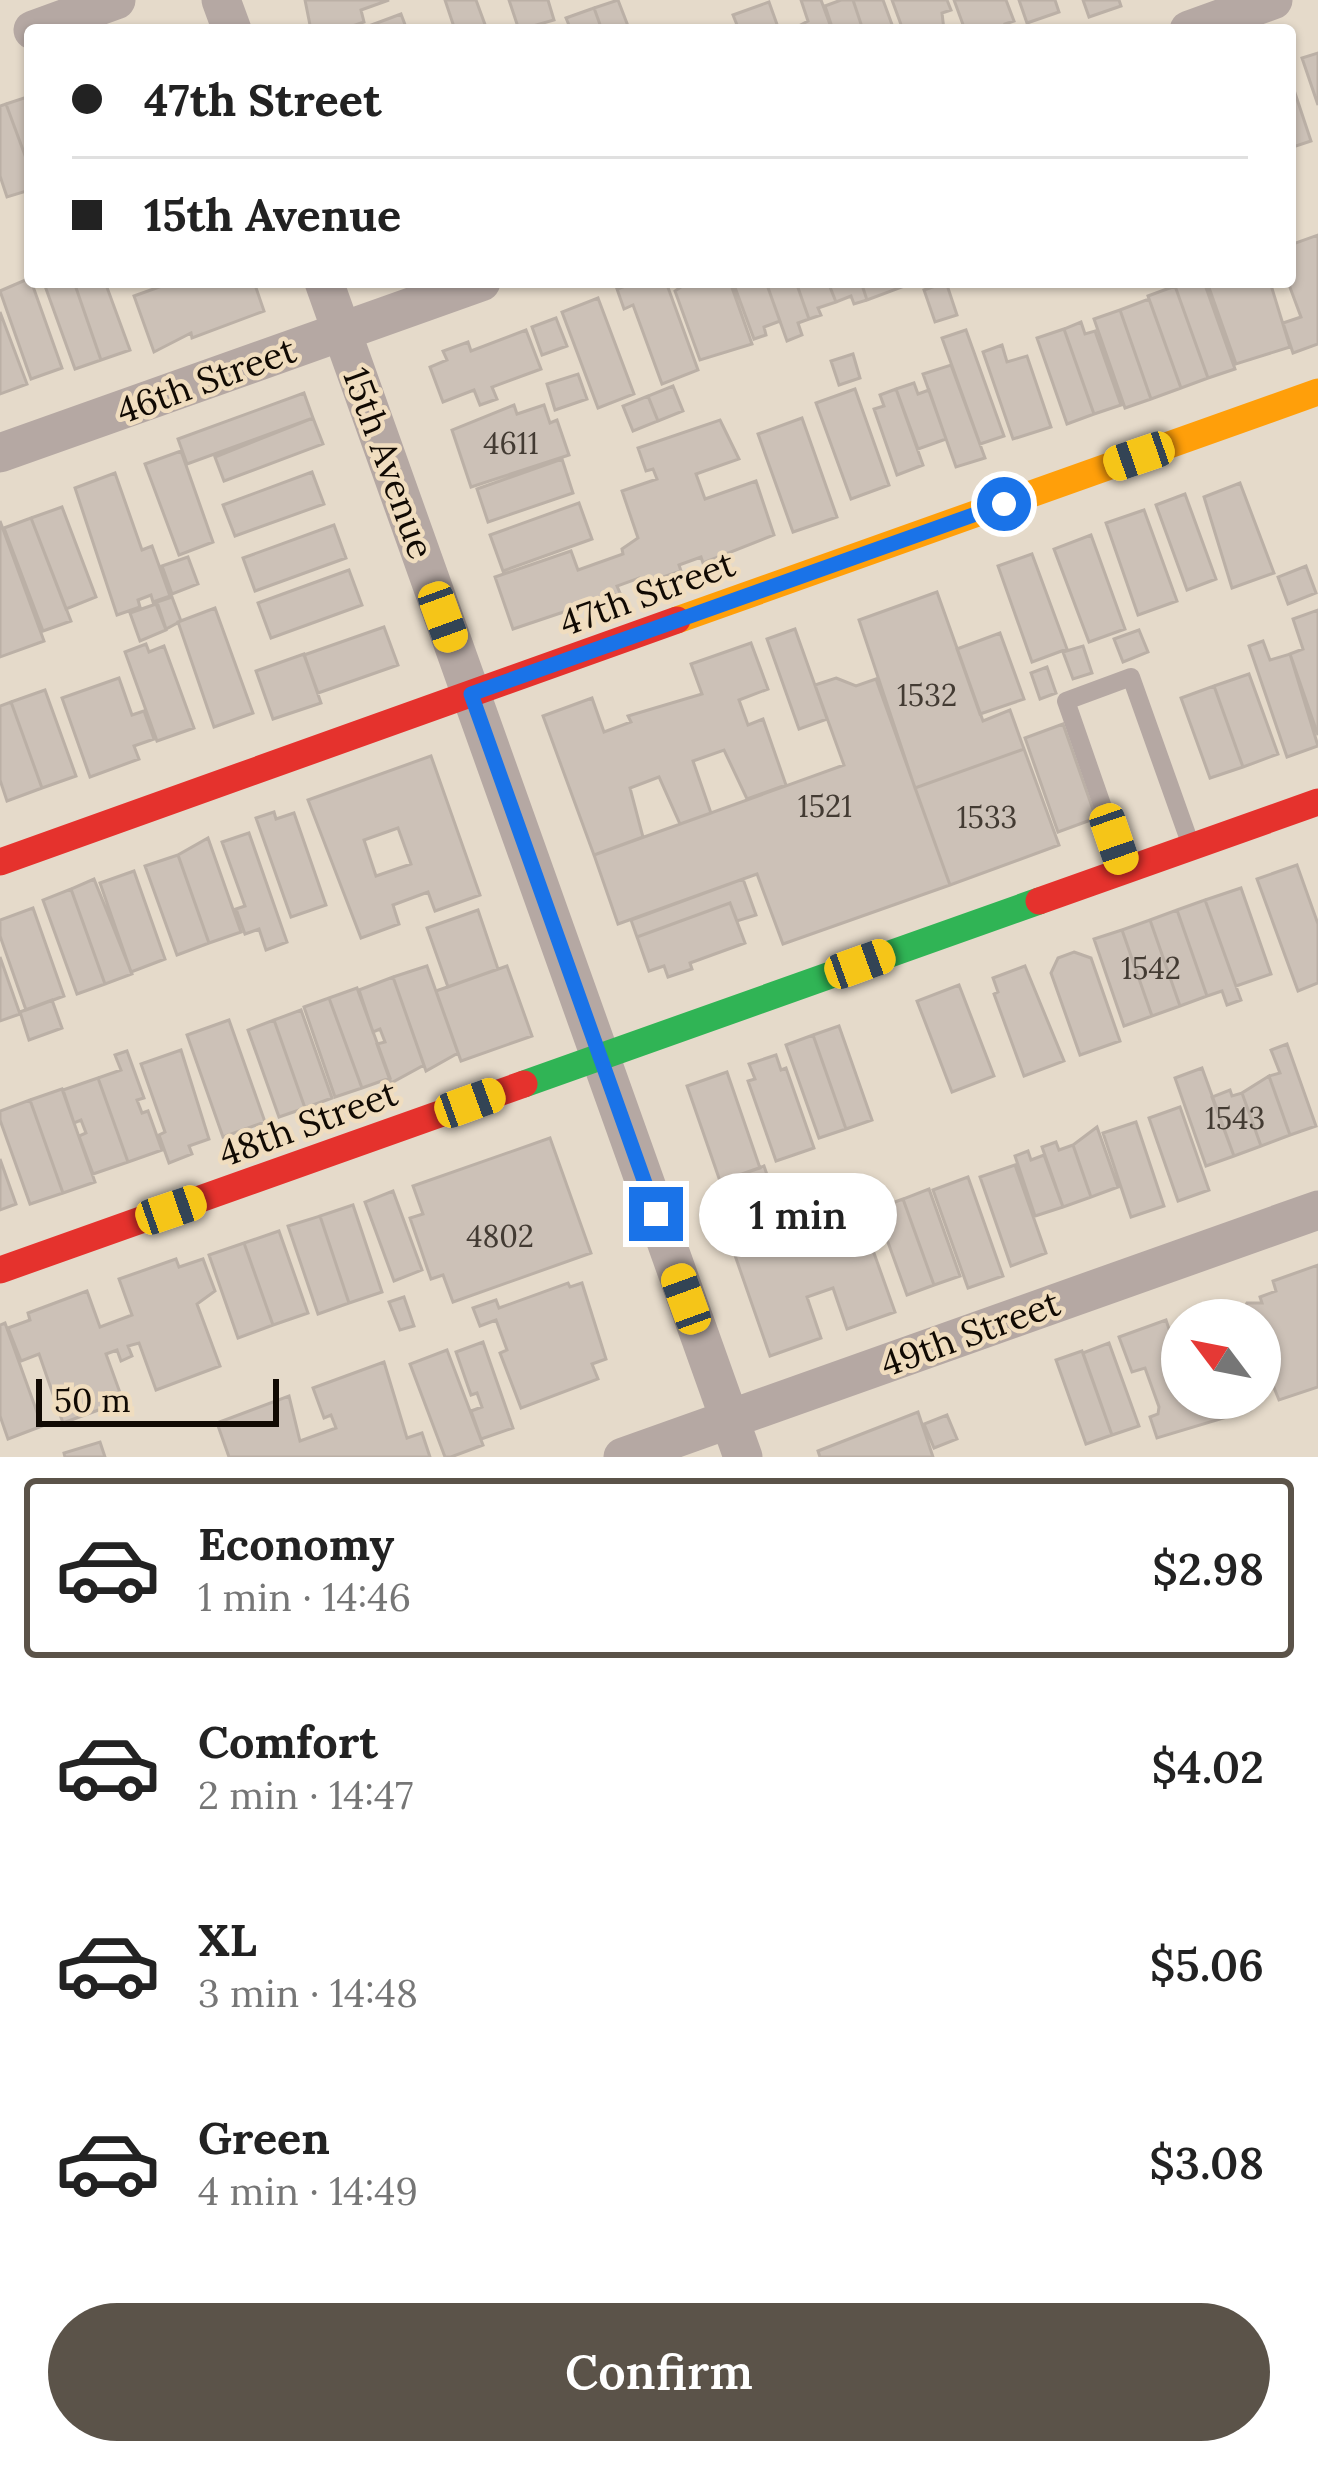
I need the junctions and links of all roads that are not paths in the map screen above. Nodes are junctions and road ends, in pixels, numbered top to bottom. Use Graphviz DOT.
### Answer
graph roads {
  1 [pos="116,0"];
  2 [pos="1273,0"];
  3 [pos="48,24"];
  4 [pos="1206,24"];
  5 [pos="327,288"];
  6 [pos="464,288"];
  7 [pos="342,331"];
  8 [pos="1318,392"];
  9 [pos="0,453"];
  10 [pos="471,694"];
  11 [pos="1318,802"];
  12 [pos="1192,847"];
  13 [pos="0,862"];
  14 [pos="1125,869"];
  15 [pos="600,1058"];
  16 [pos="1318,1210"];
  17 [pos="0,1270"];
  18 [pos="729,1419"];
  19 [pos="622,1457"];
  20 [pos="743,1457"];
  1 -- 3 [label="street"];
  2 -- 4 [label="street"];
  5 -- 7 [label="street, 15th Avenue"];
  6 -- 7 [label="street, 46th Street"];
  7 -- 9 [label="street, 46th Street"];
  7 -- 10 [label="street, 15th Avenue"];
  8 -- 10 [label="street, 47th Street"];
  10 -- 13 [label="street, 47th Street"];
  10 -- 15 [label="street, 15th Avenue"];
  11 -- 12 [label="street, 48th Street"];
  12 -- 14 [label="street, 48th Street"];
  12 -- 14 [label="lane"];
  14 -- 15 [label="street, 48th Street"];
  15 -- 17 [label="street, 48th Street"];
  15 -- 18 [label="street, 15th Avenue"];
  16 -- 18 [label="street, 49th Street"];
  18 -- 19 [label="street, 49th Street"];
  18 -- 20 [label="street, 15th Avenue"];
}
